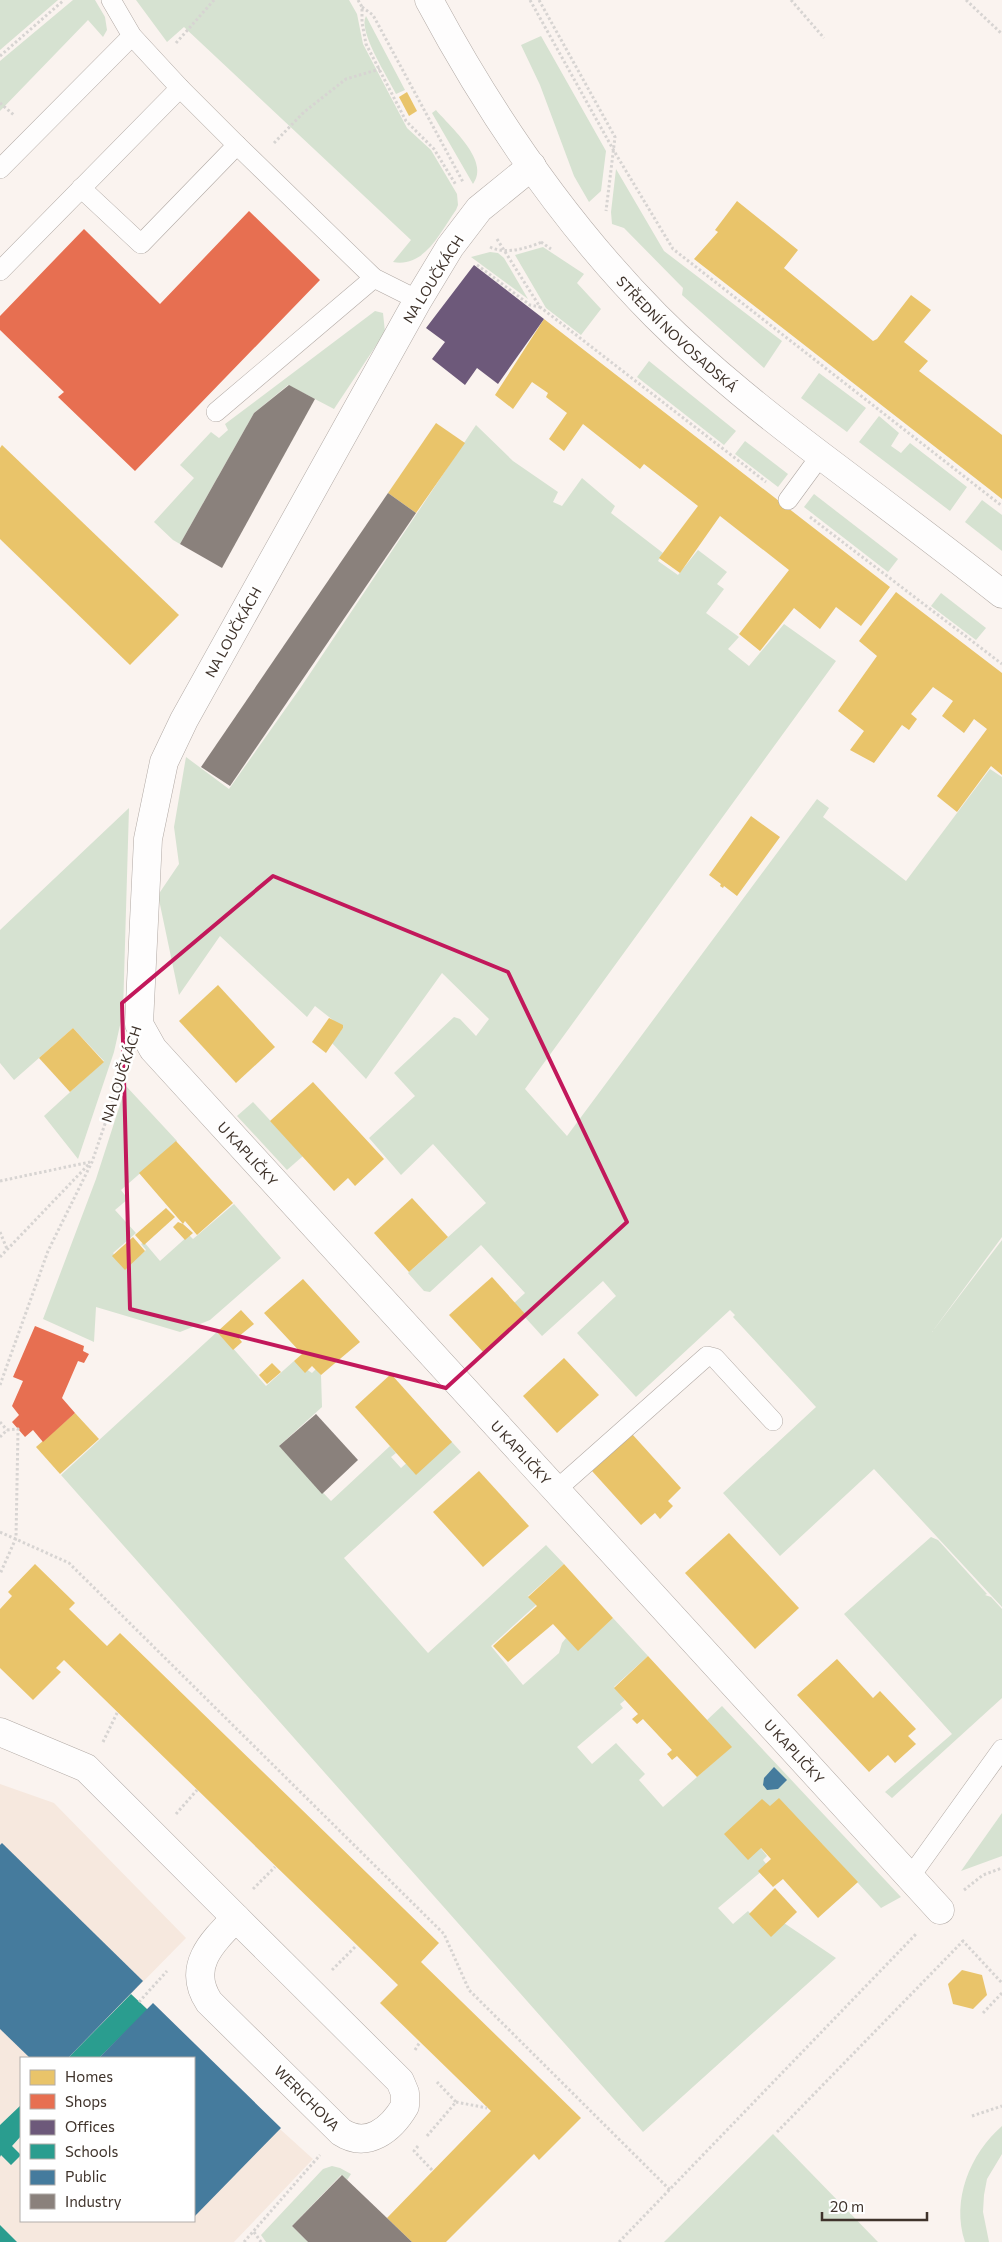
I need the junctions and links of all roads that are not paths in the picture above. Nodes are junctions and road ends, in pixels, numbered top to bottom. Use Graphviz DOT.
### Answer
graph roads {
  1 [pos="111,0"];
  2 [pos="429,0"];
  3 [pos="132,36"];
  4 [pos="180,88"];
  5 [pos="237,145"];
  6 [pos="532,166"];
  7 [pos="0,169"];
  8 [pos="81,188"];
  9 [pos="0,271"];
  10 [pos="374,278"];
  11 [pos="418,300"];
  12 [pos="216,412"];
  13 [pos="821,455"];
  14 [pos="788,500"];
  15 [pos="1002,594"];
  16 [pos="139,1024"];
  17 [pos="773,1421"];
  18 [pos="556,1490"];
  19 [pos="0,1732"];
  20 [pos="1002,1749"];
  21 [pos="910,1877"];
  22 [pos="940,1910"];
  23 [pos="236,1918"];
  1 -- 3 [label="lane"];
  2 -- 6 [label="street, STŘEDNÍ NOVOSADSKÁ"];
  3 -- 4 [label="lane"];
  3 -- 7 [label="lane"];
  4 -- 5 [label="lane"];
  4 -- 8 [label="lane"];
  5 -- 8 [label="lane"];
  5 -- 10 [label="lane"];
  6 -- 11 [label="street, NA LOUČKÁCH"];
  6 -- 13 [label="street, STŘEDNÍ NOVOSADSKÁ"];
  8 -- 9 [label="lane"];
  10 -- 11 [label="lane"];
  10 -- 12 [label="lane"];
  11 -- 16 [label="street, NA LOUČKÁCH"];
  13 -- 14 [label="lane"];
  13 -- 15 [label="street, STŘEDNÍ NOVOSADSKÁ"];
  16 -- 18 [label="street, U KAPLIČKY"];
  17 -- 18 [label="lane"];
  18 -- 21 [label="street, U KAPLIČKY"];
  19 -- 23 [label="street, WERICHOVA"];
  20 -- 21 [label="lane"];
  21 -- 22 [label="street, U KAPLIČKY"];
  23 -- 23 [label="street, WERICHOVA"];
}
